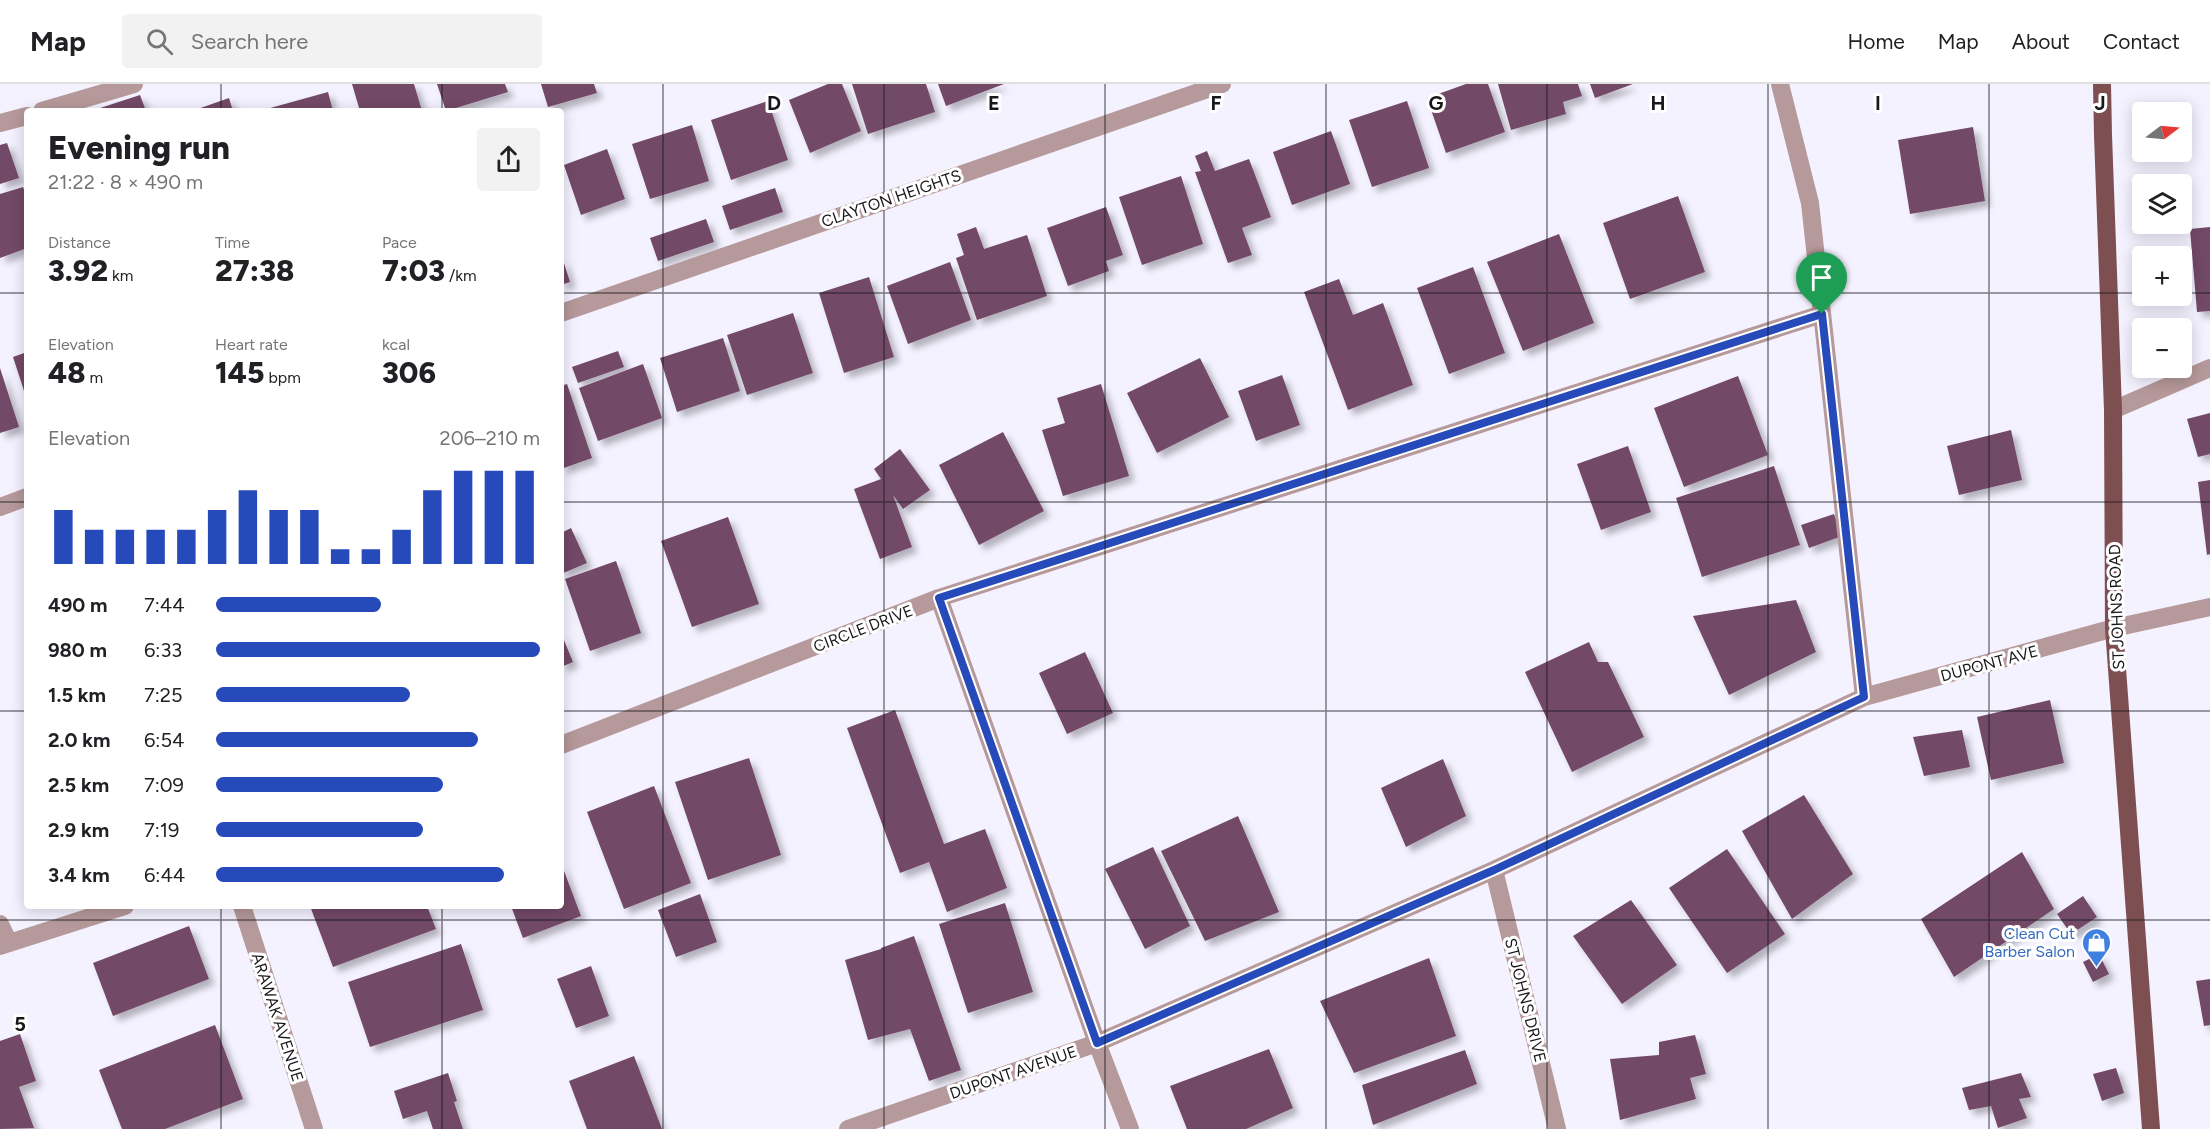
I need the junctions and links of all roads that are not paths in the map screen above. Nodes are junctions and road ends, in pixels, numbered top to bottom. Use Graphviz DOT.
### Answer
graph roads {
  1 [pos="134,84"];
  2 [pos="1222,84"];
  3 [pos="1780,84"];
  4 [pos="2102,84"];
  5 [pos="52,108"];
  6 [pos="24,117"];
  7 [pos="0,123"];
  8 [pos="564,312"];
  9 [pos="1822,314"];
  10 [pos="2210,368"];
  11 [pos="2113,410"];
  12 [pos="24,498"];
  13 [pos="0,507"];
  14 [pos="939,598"];
  15 [pos="2210,607"];
  16 [pos="2114,628"];
  17 [pos="1864,697"];
  18 [pos="564,744"];
  19 [pos="1494,870"];
  20 [pos="115,909"];
  21 [pos="244,909"];
  22 [pos="0,924"];
  23 [pos="4,944"];
  24 [pos="1097,1043"];
  25 [pos="314,1129"];
  26 [pos="848,1129"];
  27 [pos="1130,1129"];
  28 [pos="1557,1129"];
  29 [pos="2151,1129"];
  1 -- 5 [label="street"];
  2 -- 8 [label="street, CLAYTON HEIGHTS"];
  3 -- 9 [label="street"];
  4 -- 11 [label="main road, ST JOHNS ROAD"];
  6 -- 7 [label="street"];
  9 -- 14 [label="street, CIRCLE DRIVE"];
  9 -- 17 [label="street"];
  10 -- 11 [label="street"];
  11 -- 16 [label="main road, ST JOHNS ROAD"];
  12 -- 13 [label="street"];
  14 -- 18 [label="street, CIRCLE DRIVE"];
  14 -- 24 [label="street"];
  15 -- 16 [label="street, DUPONT AVE"];
  16 -- 17 [label="street, DUPONT AVE"];
  16 -- 29 [label="main road, ST JOHNS ROAD"];
  17 -- 19 [label="street, DUPONT AVENUE"];
  19 -- 24 [label="street, DUPONT AVENUE"];
  19 -- 28 [label="street, ST JOHNS DRIVE"];
  20 -- 23 [label="street"];
  21 -- 25 [label="street, ARAWAK AVENUE"];
  22 -- 23 [label="street"];
  24 -- 26 [label="street, DUPONT AVENUE"];
  24 -- 27 [label="street"];
}
